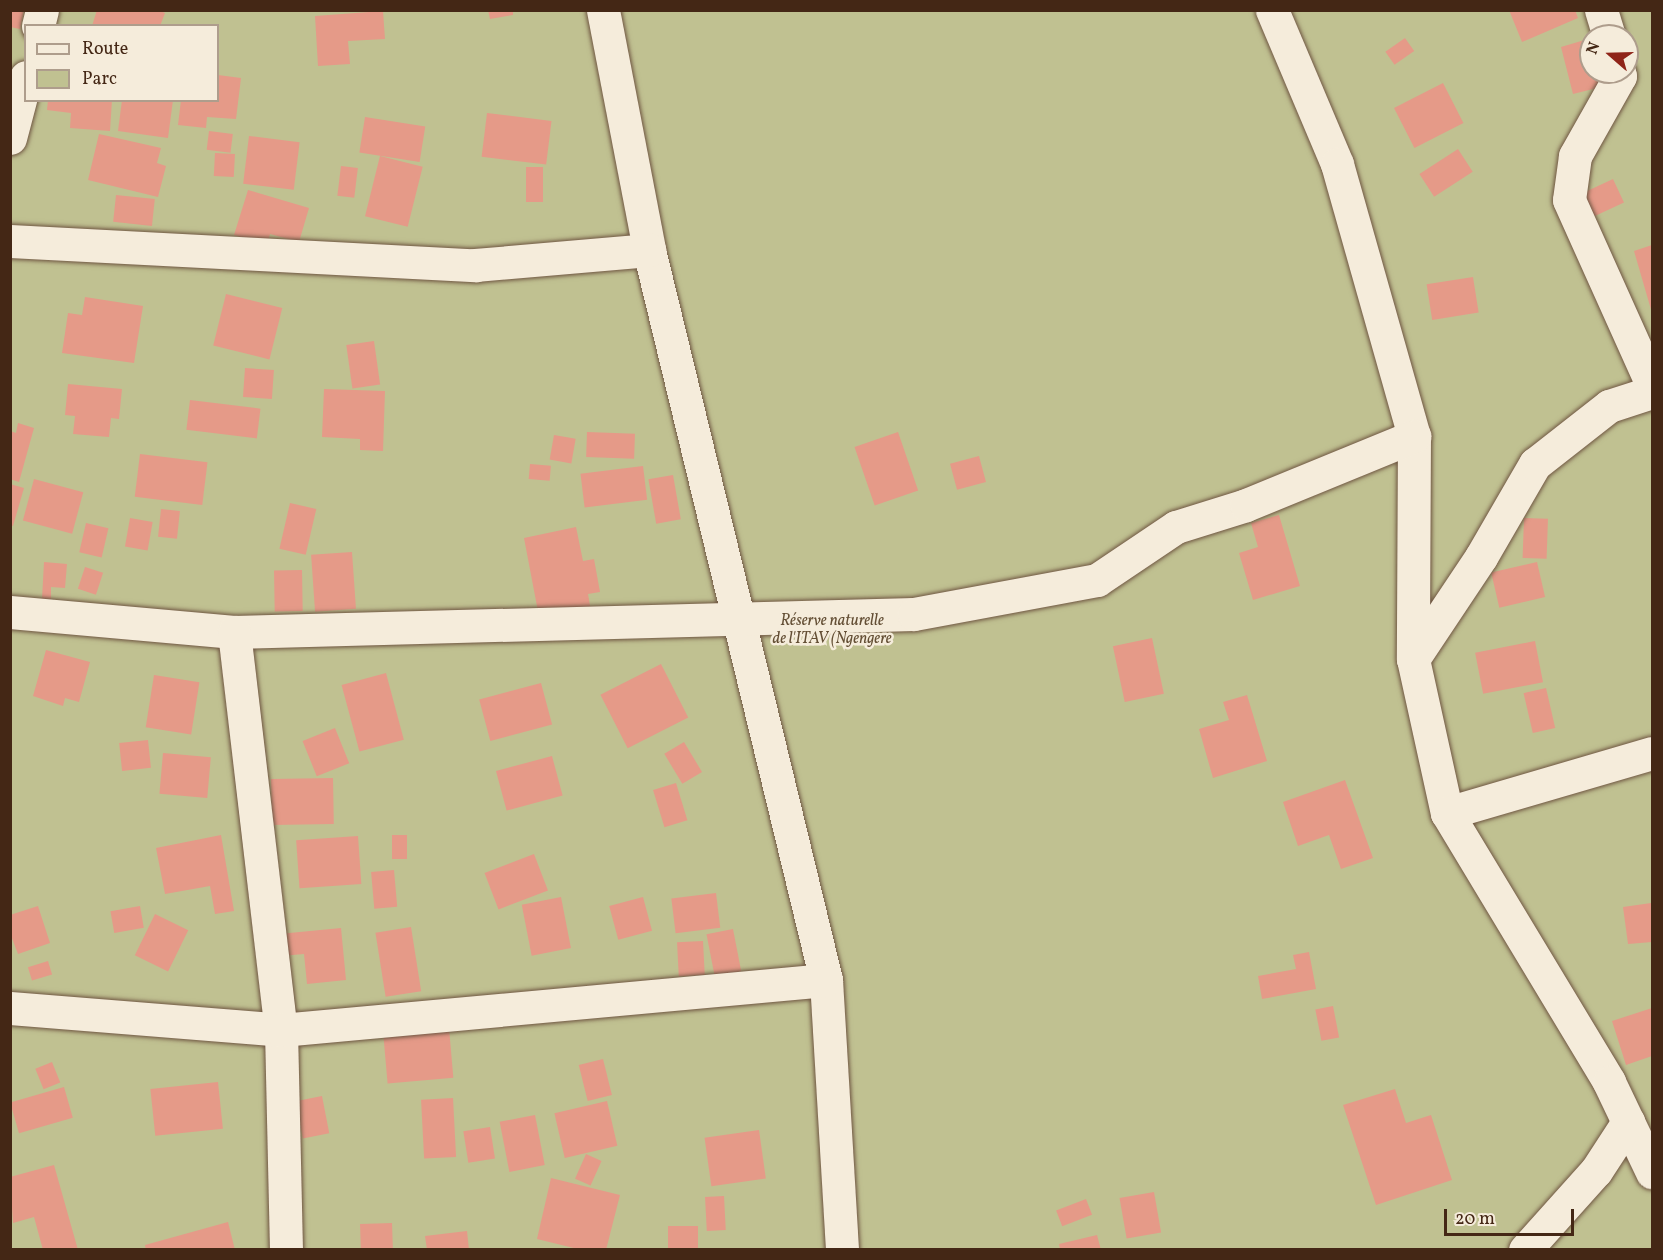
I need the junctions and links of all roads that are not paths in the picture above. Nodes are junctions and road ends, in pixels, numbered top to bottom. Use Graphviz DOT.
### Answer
graph roads {
  1 [pos="603,10"];
  2 [pos="1272,10"];
  3 [pos="1616,84"];
  4 [pos="24,85"];
  5 [pos="10,138"];
  6 [pos="10,240"];
  7 [pos="649,250"];
  8 [pos="1653,385"];
  9 [pos="1653,392"];
  10 [pos="1414,436"];
  11 [pos="10,612"];
  12 [pos="736,617"];
  13 [pos="234,632"];
  14 [pos="1413,659"];
  15 [pos="1653,753"];
  16 [pos="1447,813"];
  17 [pos="826,980"];
  18 [pos="10,1008"];
  19 [pos="281,1030"];
  20 [pos="1628,1122"];
  21 [pos="1653,1172"];
  22 [pos="286,1250"];
  23 [pos="842,1250"];
  24 [pos="1526,1250"];
  1 -- 7 [label="street"];
  2 -- 10 [label="street"];
  3 -- 8 [label="street"];
  4 -- 5 [label="street"];
  6 -- 7 [label="street"];
  7 -- 12 [label="street"];
  9 -- 14 [label="street"];
  10 -- 12 [label="street"];
  10 -- 14 [label="street"];
  11 -- 13 [label="street"];
  12 -- 13 [label="street"];
  12 -- 17 [label="street"];
  13 -- 19 [label="street"];
  14 -- 16 [label="street"];
  15 -- 16 [label="street"];
  16 -- 20 [label="street"];
  17 -- 19 [label="street"];
  17 -- 23 [label="street"];
  18 -- 19 [label="street"];
  19 -- 22 [label="street"];
  20 -- 21 [label="street"];
  20 -- 24 [label="street"];
}
